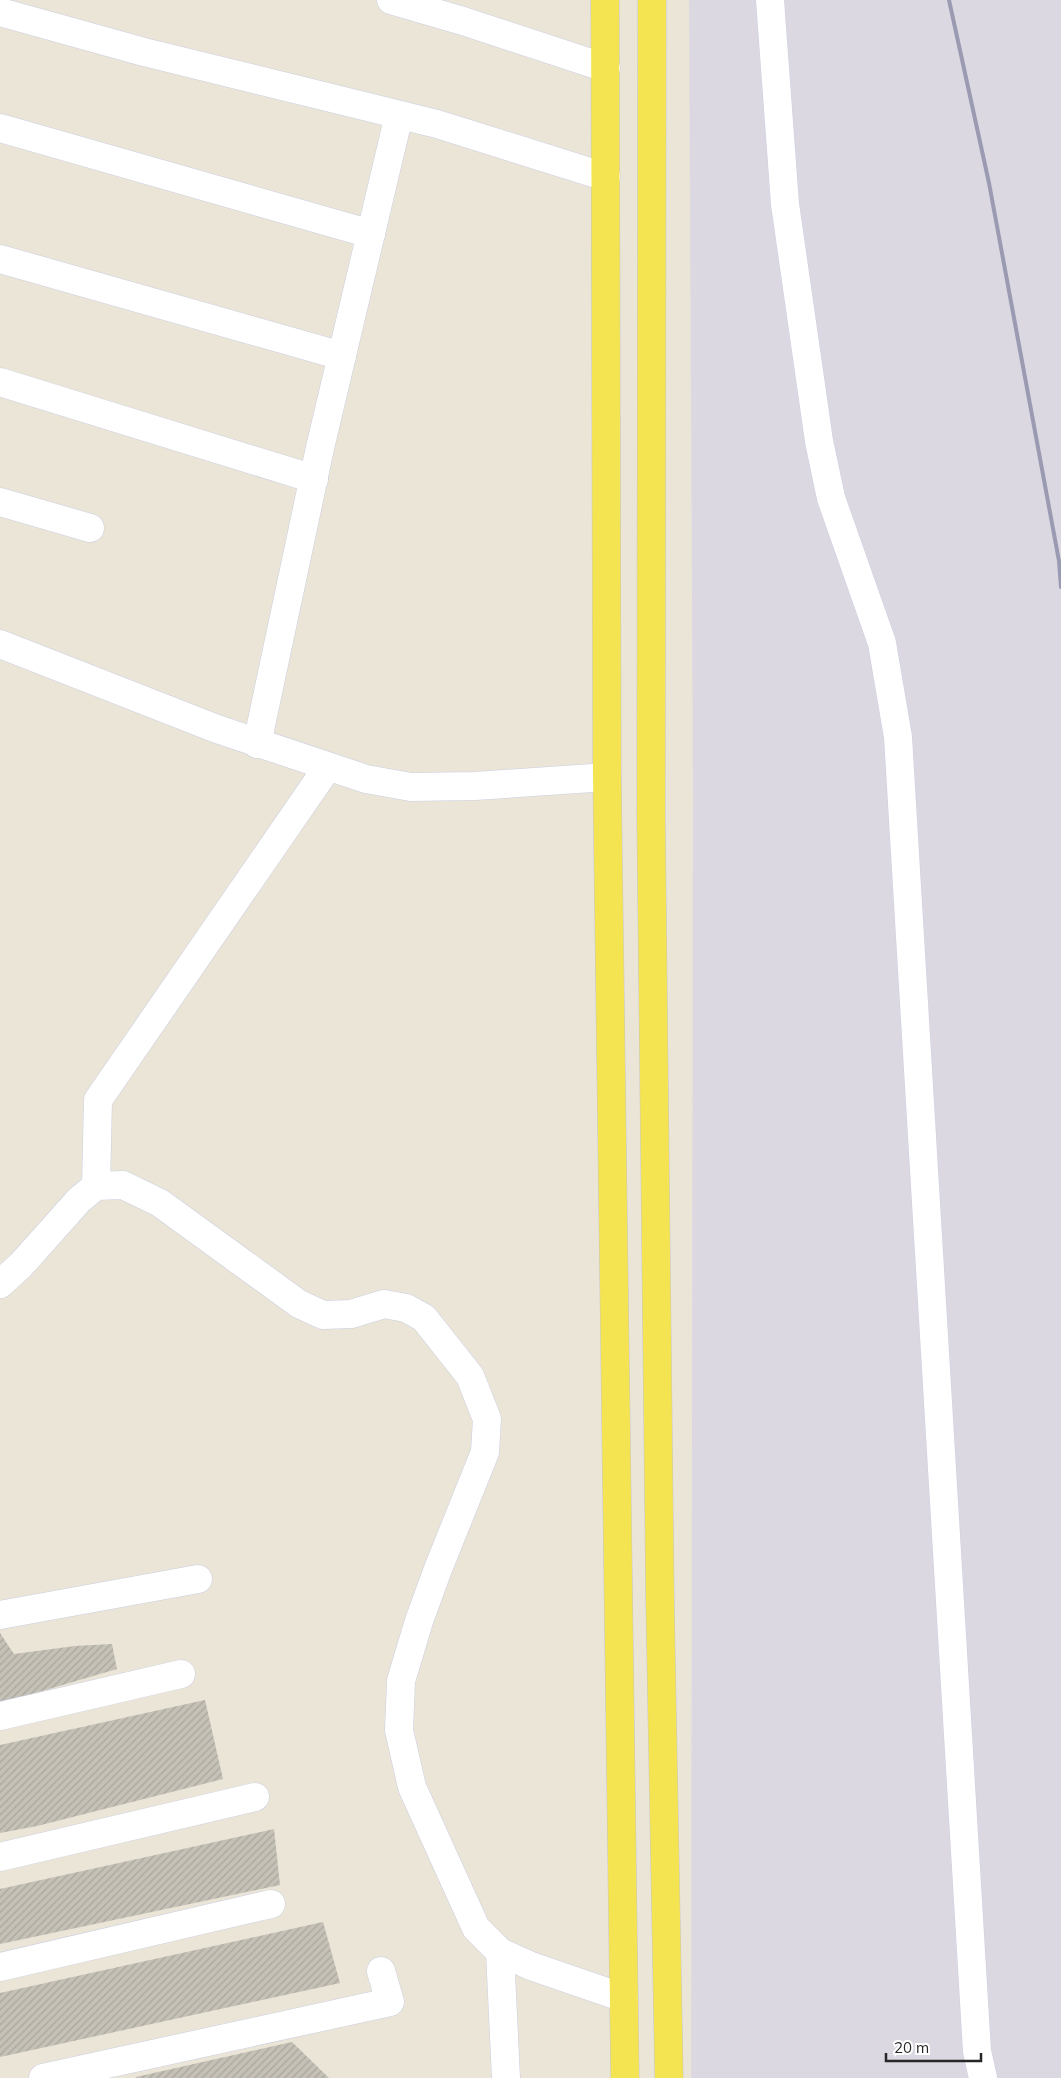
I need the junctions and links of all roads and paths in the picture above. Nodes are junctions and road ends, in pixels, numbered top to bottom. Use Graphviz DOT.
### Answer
graph roads {
  1 [pos="605,0"];
  2 [pos="652,0"];
  3 [pos="770,0"];
  4 [pos="406,2"];
  5 [pos="0,12"];
  6 [pos="606,68"];
  7 [pos="400,115"];
  8 [pos="0,128"];
  9 [pos="606,177"];
  10 [pos="371,234"];
  11 [pos="0,259"];
  12 [pos="342,356"];
  13 [pos="0,382"];
  14 [pos="314,479"];
  15 [pos="0,502"];
  16 [pos="90,528"];
  17 [pos="0,644"];
  18 [pos="257,744"];
  19 [pos="327,768"];
  20 [pos="607,777"];
  21 [pos="96,1186"];
  22 [pos="0,1284"];
  23 [pos="198,1579"];
  24 [pos="0,1616"];
  25 [pos="181,1674"];
  26 [pos="0,1716"];
  27 [pos="255,1797"];
  28 [pos="0,1857"];
  29 [pos="271,1904"];
  30 [pos="500,1952"];
  31 [pos="0,1967"];
  32 [pos="381,1971"];
  33 [pos="624,1998"];
  34 [pos="43,2078"];
  35 [pos="506,2078"];
  36 [pos="625,2078"];
  37 [pos="669,2078"];
  38 [pos="983,2078"];
  1 -- 6 [label="main road"];
  2 -- 37 [label="main road"];
  3 -- 38 [label="street"];
  4 -- 6 [label="street"];
  5 -- 7 [label="street"];
  6 -- 9 [label="main road"];
  7 -- 9 [label="street"];
  7 -- 10 [label="street"];
  8 -- 10 [label="street"];
  9 -- 20 [label="main road"];
  10 -- 12 [label="street"];
  11 -- 12 [label="street"];
  12 -- 14 [label="street"];
  13 -- 14 [label="street"];
  14 -- 18 [label="street"];
  15 -- 16 [label="street"];
  17 -- 18 [label="street"];
  18 -- 19 [label="street"];
  19 -- 20 [label="street"];
  19 -- 21 [label="street"];
  20 -- 33 [label="main road"];
  21 -- 22 [label="street"];
  21 -- 30 [label="street"];
  23 -- 24 [label="street"];
  25 -- 26 [label="street"];
  27 -- 28 [label="street"];
  29 -- 31 [label="street"];
  30 -- 33 [label="street"];
  30 -- 35 [label="street"];
  32 -- 34 [label="street"];
  33 -- 36 [label="main road"];
}
